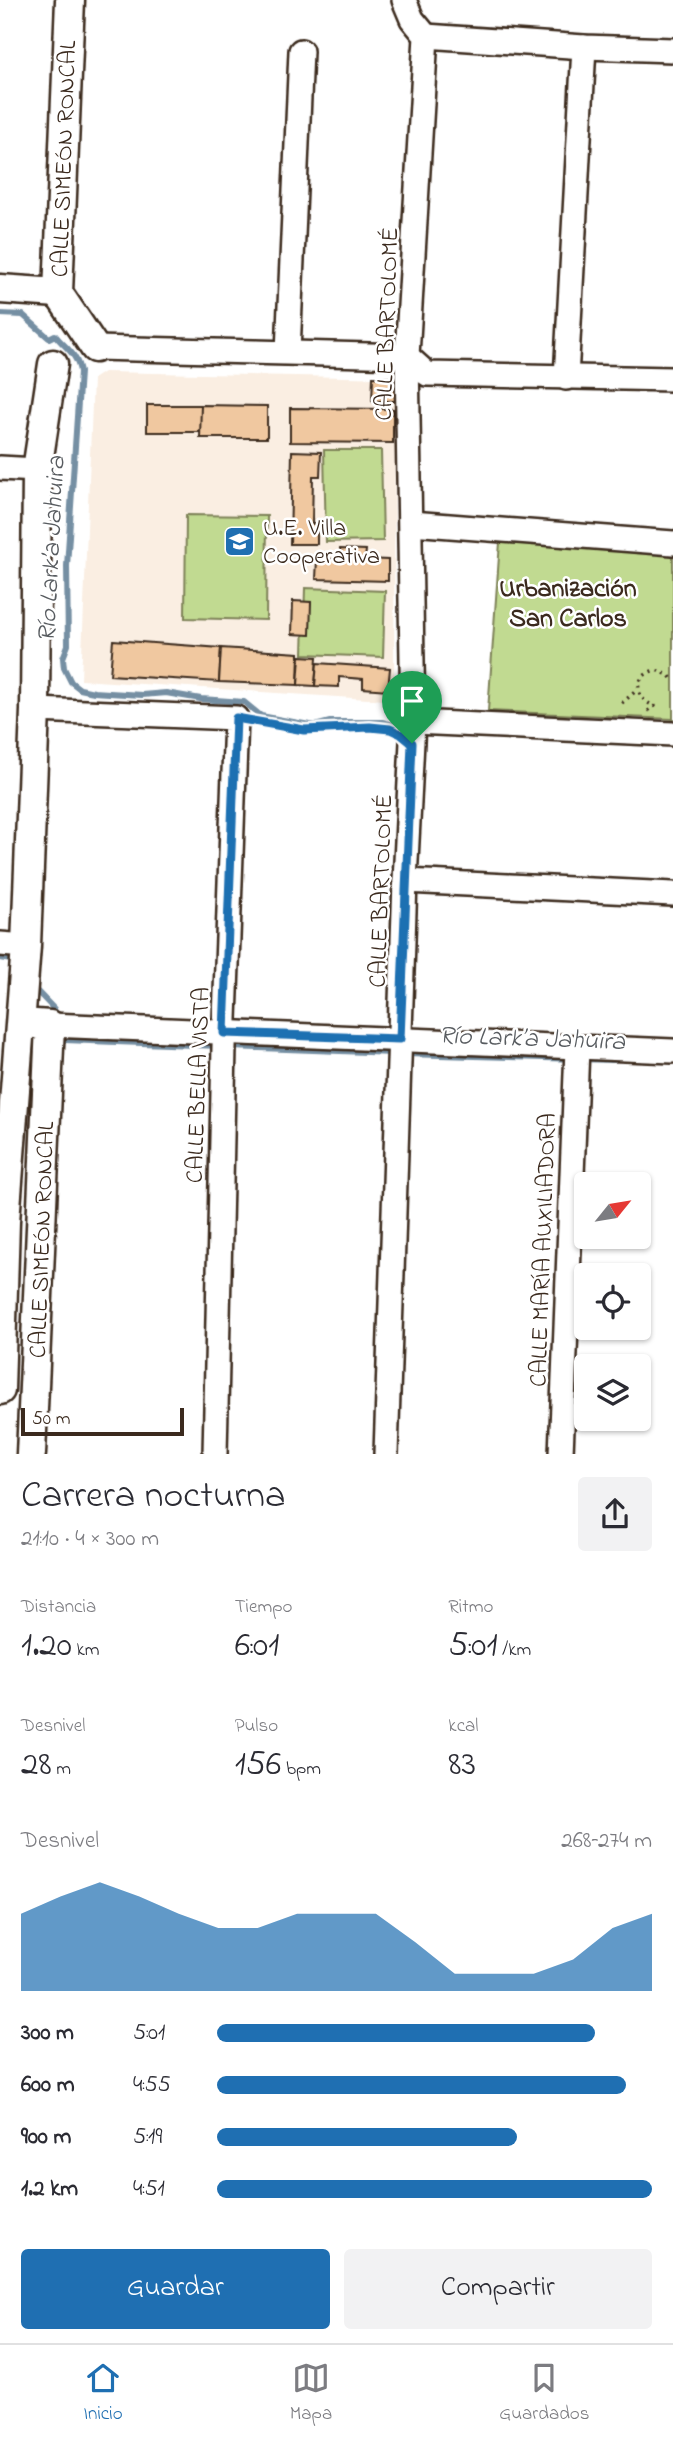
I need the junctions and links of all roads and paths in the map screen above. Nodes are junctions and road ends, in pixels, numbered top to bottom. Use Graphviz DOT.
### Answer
graph roads {
  1 [pos="70,0"];
  2 [pos="404,0"];
  3 [pos="426,36"];
  4 [pos="584,47"];
  5 [pos="673,50"];
  6 [pos="301,51"];
  7 [pos="0,289"];
  8 [pos="58,293"];
  9 [pos="95,348"];
  10 [pos="288,352"];
  11 [pos="407,356"];
  12 [pos="53,364"];
  13 [pos="566,378"];
  14 [pos="673,379"];
  15 [pos="0,468"];
  16 [pos="37,470"];
  17 [pos="411,523"];
  18 [pos="673,543"];
  19 [pos="673,681"];
  20 [pos="637,690"];
  21 [pos="622,703"];
  22 [pos="35,710"];
  23 [pos="236,718"];
  24 [pos="639,732"];
  25 [pos="413,733"];
  26 [pos="673,734"];
  27 [pos="405,881"];
  28 [pos="673,894"];
  29 [pos="13,945"];
  30 [pos="21,1023"];
  31 [pos="50,1025"];
  32 [pos="224,1033"];
  33 [pos="400,1039"];
  34 [pos="577,1048"];
  35 [pos="673,1051"];
  36 [pos="6,1109"];
  37 [pos="0,1390"];
  38 [pos="31,1454"];
  39 [pos="215,1454"];
  40 [pos="386,1454"];
  41 [pos="561,1454"];
  1 -- 8 [label="street, CALLE SIMEÓN RONCAL"];
  2 -- 3 [label="street"];
  3 -- 4 [label="street"];
  3 -- 11 [label="street, CALLE BARTOLOMÉ"];
  4 -- 5 [label="street"];
  4 -- 13 [label="street"];
  6 -- 10 [label="street"];
  7 -- 8 [label="street"];
  8 -- 9 [label="street, CALLE SIMEÓN RONCAL"];
  9 -- 10 [label="street"];
  10 -- 11 [label="street"];
  11 -- 13 [label="street"];
  11 -- 17 [label="street, CALLE BARTOLOMÉ"];
  12 -- 16 [label="street, CALLE SIMEÓN RONCAL"];
  13 -- 14 [label="street"];
  15 -- 16 [label="street"];
  16 -- 22 [label="street, CALLE SIMEÓN RONCAL"];
  17 -- 18 [label="street"];
  17 -- 25 [label="street, CALLE BARTOLOMÉ"];
  19 -- 20 [label="path"];
  20 -- 21 [label="path"];
  20 -- 24 [label="path"];
  22 -- 23 [label="street"];
  22 -- 29 [label="street, CALLE SIMEÓN RONCAL"];
  23 -- 25 [label="path"];
  23 -- 32 [label="street, CALLE BELLA VISTA"];
  24 -- 25 [label="street"];
  24 -- 26 [label="street"];
  25 -- 27 [label="street, CALLE BARTOLOMÉ"];
  27 -- 28 [label="street"];
  27 -- 33 [label="street, CALLE BARTOLOMÉ"];
  29 -- 30 [label="street, CALLE SIMEÓN RONCAL"];
  30 -- 31 [label="street"];
  30 -- 36 [label="street, CALLE SIMEÓN RONCAL"];
  31 -- 32 [label="street"];
  31 -- 38 [label="street, CALLE SIMEÓN RONCAL"];
  32 -- 33 [label="street"];
  32 -- 39 [label="street, CALLE BELLA VISTA"];
  33 -- 34 [label="street"];
  33 -- 40 [label="street, CALLE BARTOLOMÉ"];
  34 -- 35 [label="street"];
  34 -- 41 [label="street, CALLE MARÍA AUXILIADORA"];
  36 -- 37 [label="street, CALLE SIMEÓN RONCAL"];
}
